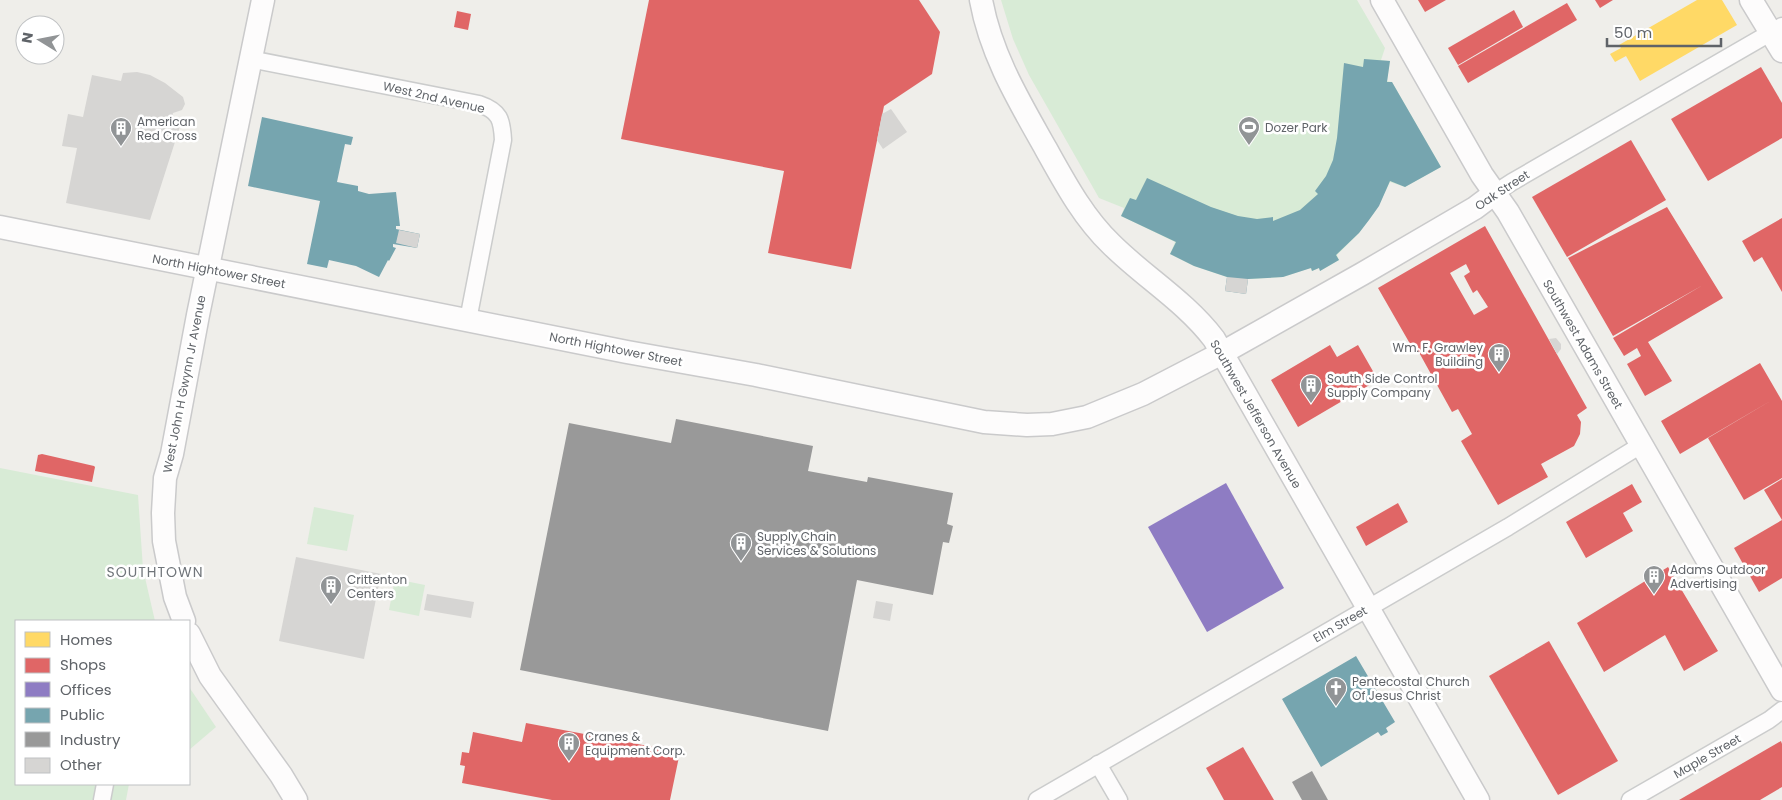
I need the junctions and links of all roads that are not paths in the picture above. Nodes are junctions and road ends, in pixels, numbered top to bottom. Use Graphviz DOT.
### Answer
graph roads {
  1 [pos="262,0"];
  2 [pos="981,0"];
  3 [pos="1382,0"];
  4 [pos="1752,0"];
  5 [pos="1778,37"];
  6 [pos="250,59"];
  7 [pos="1495,193"];
  8 [pos="0,227"];
  9 [pos="208,268"];
  10 [pos="468,320"];
  11 [pos="1222,353"];
  12 [pos="1642,445"];
  13 [pos="1368,609"];
  14 [pos="184,620"];
  15 [pos="190,636"];
  16 [pos="1782,690"];
  17 [pos="1782,710"];
  18 [pos="1098,764"];
  19 [pos="105,785"];
  20 [pos="102,800"];
  21 [pos="296,800"];
  22 [pos="1037,800"];
  23 [pos="1119,800"];
  24 [pos="1478,800"];
  25 [pos="1630,800"];
  1 -- 6 [label="street, West John H Gwynn Jr Avenue"];
  2 -- 11 [label="street, Southwest Jefferson Avenue"];
  3 -- 7 [label="street, Southwest Adams Street"];
  4 -- 5 [label="street"];
  5 -- 7 [label="street, Oak Street"];
  6 -- 9 [label="street, West John H Gwynn Jr Avenue"];
  6 -- 10 [label="street, West 2nd Avenue"];
  7 -- 11 [label="street, Oak Street"];
  7 -- 12 [label="street, Southwest Adams Street"];
  8 -- 9 [label="street, North Hightower Street"];
  9 -- 10 [label="street, North Hightower Street"];
  9 -- 14 [label="street, West John H Gwynn Jr Avenue"];
  10 -- 11 [label="street, North Hightower Street"];
  11 -- 13 [label="street, Southwest Jefferson Avenue"];
  12 -- 13 [label="street, Elm Street"];
  12 -- 16 [label="street, Southwest Adams Street"];
  13 -- 18 [label="street, Elm Street"];
  13 -- 24 [label="street, Southwest Jefferson Avenue"];
  15 -- 21 [label="street"];
  17 -- 25 [label="street, Maple Street"];
  18 -- 22 [label="street, Elm Street"];
  18 -- 23 [label="street"];
  19 -- 20 [label="street"];
}
